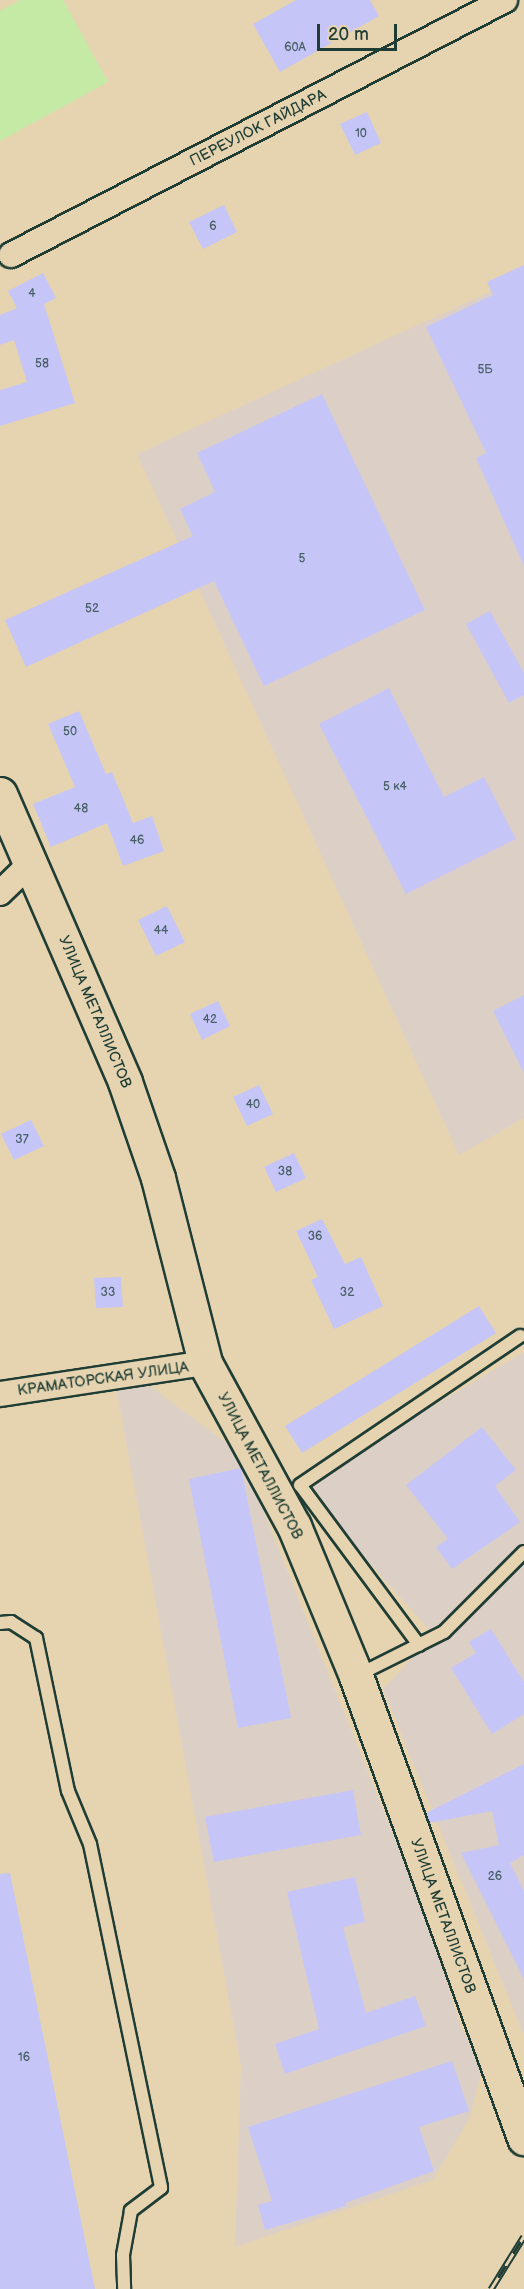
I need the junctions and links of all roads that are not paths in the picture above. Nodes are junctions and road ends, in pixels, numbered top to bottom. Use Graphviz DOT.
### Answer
graph roads {
  1 [pos="505,0"];
  2 [pos="11,255"];
  3 [pos="0,794"];
  4 [pos="32,862"];
  5 [pos="0,892"];
  6 [pos="520,1336"];
  7 [pos="205,1363"];
  8 [pos="0,1394"];
  9 [pos="524,1552"];
  10 [pos="0,1623"];
  11 [pos="419,1645"];
  12 [pos="356,1676"];
  13 [pos="524,2138"];
  14 [pos="124,2289"];
  1 -- 2 [label="street, ПЕРЕУЛОК ГАЙДАРА"];
  3 -- 4 [label="street, УЛИЦА МЕТАЛЛИСТОВ"];
  4 -- 5 [label="street"];
  4 -- 7 [label="street, УЛИЦА МЕТАЛЛИСТОВ"];
  6 -- 11 [label="lane"];
  7 -- 8 [label="street, КРАМАТОРСКАЯ УЛИЦА"];
  7 -- 12 [label="street, УЛИЦА МЕТАЛЛИСТОВ"];
  9 -- 11 [label="lane"];
  10 -- 14 [label="lane"];
  11 -- 12 [label="lane"];
  12 -- 13 [label="street, УЛИЦА МЕТАЛЛИСТОВ"];
}
